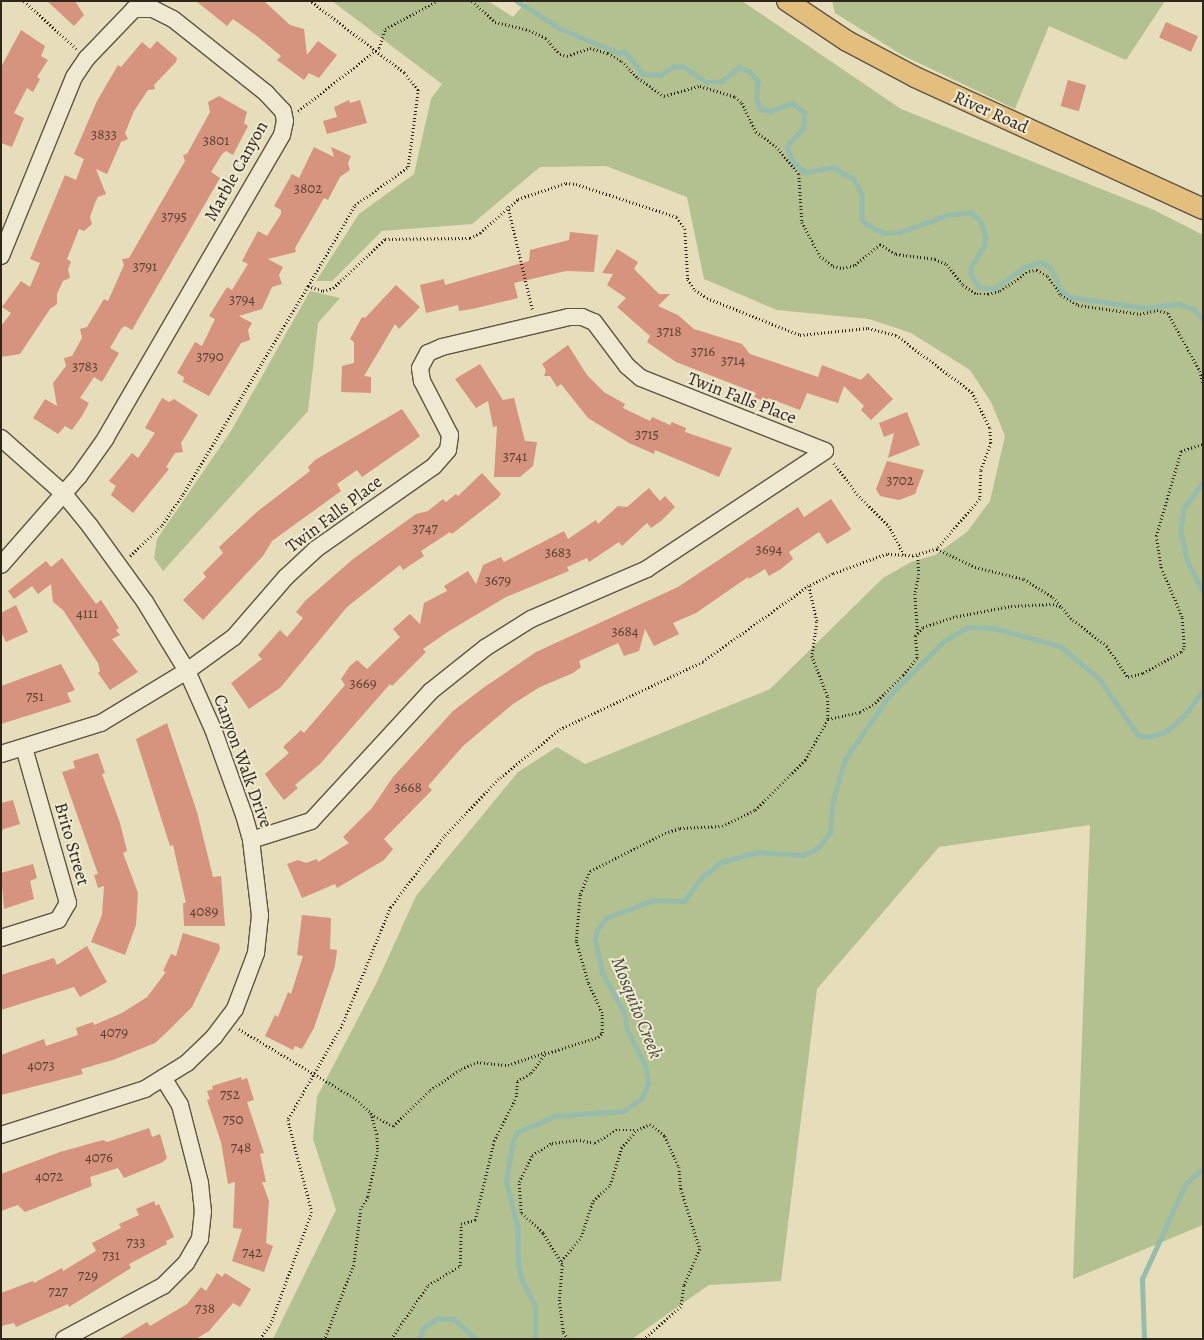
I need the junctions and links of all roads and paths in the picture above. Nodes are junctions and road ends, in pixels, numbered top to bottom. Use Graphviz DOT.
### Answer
graph roads {
  1 [pos="24,1"];
  2 [pos="310,1"];
  3 [pos="437,1"];
  4 [pos="472,1"];
  5 [pos="788,1"];
  6 [pos="374,52"];
  7 [pos="87,58"];
  8 [pos="285,121"];
  9 [pos="508,206"];
  10 [pos="1203,209"];
  11 [pos="1,256"];
  12 [pos="308,286"];
  13 [pos="536,324"];
  14 [pos="1203,383"];
  15 [pos="1,438"];
  16 [pos="1203,444"];
  17 [pos="825,451"];
  18 [pos="64,494"];
  19 [pos="937,549"];
  20 [pos="904,554"];
  21 [pos="918,556"];
  22 [pos="119,564"];
  23 [pos="1,566"];
  24 [pos="810,586"];
  25 [pos="1062,606"];
  26 [pos="918,633"];
  27 [pos="187,671"];
  28 [pos="828,719"];
  29 [pos="24,747"];
  30 [pos="1,754"];
  31 [pos="252,840"];
  32 [pos="1,938"];
  33 [pos="227,1022"];
  34 [pos="555,1049"];
  35 [pos="315,1077"];
  36 [pos="163,1078"];
  37 [pos="370,1113"];
  38 [pos="637,1130"];
  39 [pos="1,1135"];
  40 [pos="561,1260"];
  41 [pos="64,1339"];
  42 [pos="260,1339"];
  43 [pos="325,1339"];
  44 [pos="391,1339"];
  45 [pos="568,1339"];
  46 [pos="644,1339"];
  1 -- 7 [label="path"];
  2 -- 6 [label="path"];
  3 -- 6 [label="path"];
  4 -- 14 [label="path"];
  5 -- 10 [label="main road, River Road"];
  6 -- 8 [label="path"];
  6 -- 12 [label="path"];
  7 -- 8 [label="street, Marble Canyon"];
  7 -- 11 [label="street, Marble Canyon"];
  8 -- 18 [label="street, Marble Canyon"];
  9 -- 12 [label="path"];
  9 -- 13 [label="path"];
  9 -- 19 [label="path"];
  12 -- 22 [label="path"];
  13 -- 17 [label="street, Twin Falls Place"];
  13 -- 27 [label="street, Twin Falls Place"];
  15 -- 18 [label="street, Canyon Walk Drive"];
  16 -- 25 [label="path"];
  17 -- 20 [label="path"];
  17 -- 31 [label="street"];
  18 -- 22 [label="street, Canyon Walk Drive"];
  18 -- 23 [label="street, Marble Canyon"];
  19 -- 21 [label="path"];
  19 -- 25 [label="path"];
  20 -- 21 [label="path"];
  20 -- 24 [label="path"];
  21 -- 26 [label="path"];
  22 -- 27 [label="street, Canyon Walk Drive"];
  24 -- 28 [label="path"];
  24 -- 35 [label="path"];
  25 -- 26 [label="path"];
  26 -- 28 [label="path"];
  27 -- 29 [label="street"];
  27 -- 31 [label="street, Canyon Walk Drive"];
  28 -- 34 [label="path"];
  29 -- 30 [label="street"];
  29 -- 32 [label="street, Brito Street"];
  31 -- 33 [label="street, Canyon Walk Drive"];
  33 -- 35 [label="path"];
  33 -- 36 [label="street, Canyon Walk Drive"];
  34 -- 37 [label="path"];
  34 -- 44 [label="path"];
  35 -- 37 [label="path"];
  35 -- 42 [label="path"];
  36 -- 39 [label="street, Canyon Walk Drive"];
  36 -- 41 [label="street"];
  37 -- 43 [label="path"];
  38 -- 40 [label="path"];
  38 -- 40 [label="path"];
  38 -- 46 [label="path"];
  40 -- 45 [label="path"];
}
